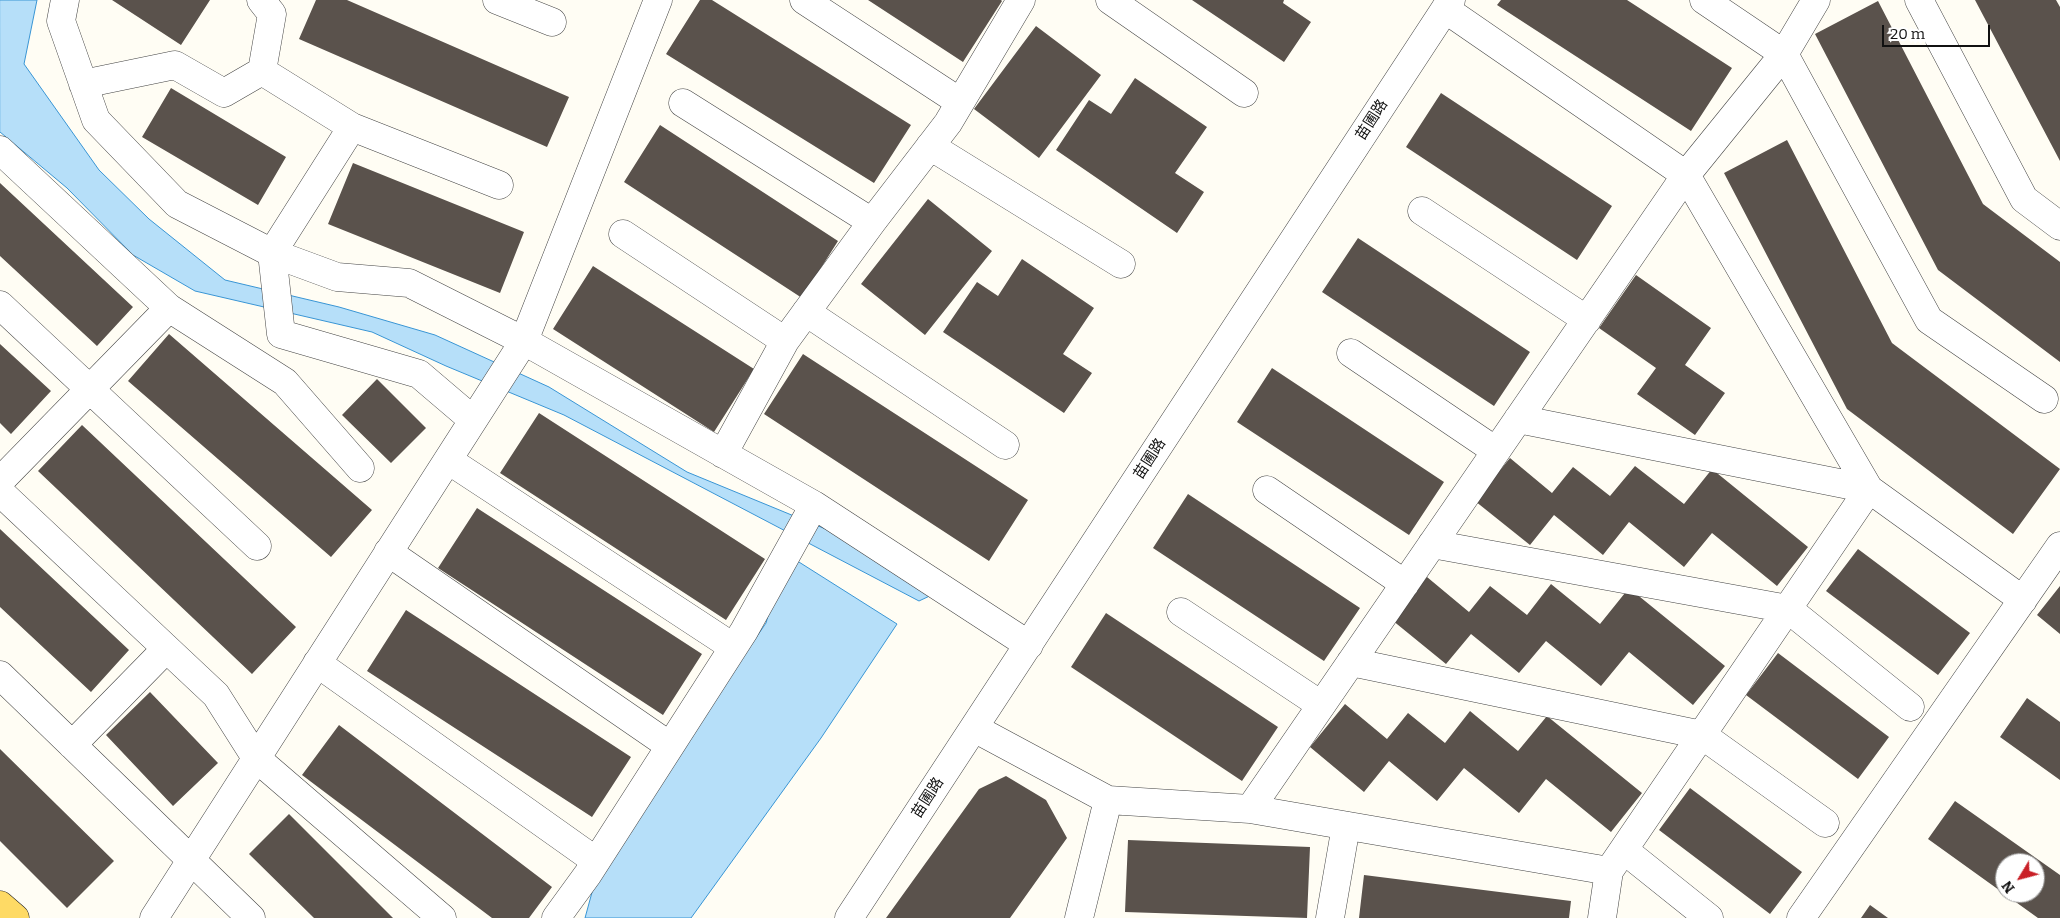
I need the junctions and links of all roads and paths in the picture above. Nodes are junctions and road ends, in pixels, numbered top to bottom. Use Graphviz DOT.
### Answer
graph roads {
  1 [pos="65,0"];
  2 [pos="497,0"];
  3 [pos="658,0"];
  4 [pos="804,0"];
  5 [pos="1020,0"];
  6 [pos="1110,0"];
  7 [pos="1704,0"];
  8 [pos="1816,0"];
  9 [pos="1918,0"];
  10 [pos="272,5"];
  11 [pos="1448,5"];
  12 [pos="552,22"];
  13 [pos="1784,54"];
  14 [pos="262,71"];
  15 [pos="83,84"];
  16 [pos="1244,93"];
  17 [pos="960,102"];
  18 [pos="683,103"];
  19 [pos="352,127"];
  20 [pos="930,146"];
  21 [pos="0,150"];
  22 [pos="1686,175"];
  23 [pos="499,184"];
  24 [pos="1422,210"];
  25 [pos="872,222"];
  26 [pos="2060,226"];
  27 [pos="624,234"];
  28 [pos="272,253"];
  29 [pos="1121,264"];
  30 [pos="0,305"];
  31 [pos="169,308"];
  32 [pos="806,312"];
  33 [pos="1586,320"];
  34 [pos="524,341"];
  35 [pos="785,341"];
  36 [pos="1351,352"];
  37 [pos="89,390"];
  38 [pos="2044,399"];
  39 [pos="1518,419"];
  40 [pos="473,420"];
  41 [pos="1005,445"];
  42 [pos="1496,451"];
  43 [pos="723,454"];
  44 [pos="448,460"];
  45 [pos="360,468"];
  46 [pos="0,481"];
  47 [pos="1267,490"];
  48 [pos="1869,490"];
  49 [pos="0,492"];
  50 [pos="814,505"];
  51 [pos="1432,544"];
  52 [pos="258,546"];
  53 [pos="2060,546"];
  54 [pos="388,552"];
  55 [pos="1405,584"];
  56 [pos="2023,600"];
  57 [pos="1788,609"];
  58 [pos="1181,612"];
  59 [pos="1029,645"];
  60 [pos="733,648"];
  61 [pos="166,649"];
  62 [pos="1351,662"];
  63 [pos="318,663"];
  64 [pos="0,675"];
  65 [pos="1321,705"];
  66 [pos="1910,707"];
  67 [pos="974,728"];
  68 [pos="1702,735"];
  69 [pos="72,745"];
  70 [pos="670,746"];
  71 [pos="256,758"];
  72 [pos="1108,800"];
  73 [pos="1250,809"];
  74 [pos="1825,823"];
  75 [pos="1346,826"];
  76 [pos="596,860"];
  77 [pos="190,861"];
  78 [pos="1616,861"];
  79 [pos="0,906"];
  80 [pos="15,918"];
  81 [pos="154,918"];
  82 [pos="251,918"];
  83 [pos="442,918"];
  84 [pos="556,918"];
  85 [pos="849,918"];
  86 [pos="1079,918"];
  87 [pos="1330,918"];
  88 [pos="1602,918"];
  89 [pos="1709,918"];
  90 [pos="1801,918"];
  1 -- 15 [label="street"];
  2 -- 12 [label="street"];
  3 -- 34 [label="street"];
  4 -- 17 [label="street"];
  5 -- 17 [label="street"];
  6 -- 16 [label="street"];
  7 -- 13 [label="street"];
  8 -- 13 [label="street"];
  9 -- 26 [label="street"];
  10 -- 14 [label="street"];
  11 -- 22 [label="street"];
  11 -- 59 [label="street, 苗圃路"];
  13 -- 22 [label="street"];
  13 -- 38 [label="street"];
  14 -- 15 [label="street"];
  14 -- 19 [label="street"];
  15 -- 28 [label="street"];
  17 -- 20 [label="street"];
  18 -- 25 [label="street"];
  19 -- 23 [label="street"];
  19 -- 28 [label="street"];
  20 -- 25 [label="street"];
  20 -- 29 [label="street"];
  21 -- 31 [label="street"];
  22 -- 33 [label="street"];
  22 -- 48 [label="street"];
  24 -- 33 [label="street"];
  25 -- 32 [label="street"];
  27 -- 35 [label="street"];
  28 -- 34 [label="street"];
  28 -- 40 [label="street"];
  30 -- 37 [label="street"];
  31 -- 37 [label="street"];
  31 -- 45 [label="street"];
  32 -- 35 [label="street"];
  32 -- 41 [label="street"];
  33 -- 39 [label="street"];
  34 -- 40 [label="street"];
  34 -- 43 [label="street"];
  35 -- 43 [label="street"];
  36 -- 42 [label="street"];
  37 -- 46 [label="street"];
  37 -- 52 [label="street"];
  39 -- 42 [label="street"];
  39 -- 48 [label="street"];
  40 -- 44 [label="street"];
  42 -- 51 [label="street"];
  43 -- 50 [label="street"];
  44 -- 54 [label="street"];
  44 -- 60 [label="street"];
  47 -- 55 [label="street"];
  48 -- 56 [label="street"];
  48 -- 57 [label="street"];
  49 -- 61 [label="street"];
  50 -- 59 [label="street"];
  50 -- 60 [label="street"];
  51 -- 55 [label="street"];
  51 -- 57 [label="street"];
  53 -- 56 [label="street"];
  54 -- 63 [label="street"];
  54 -- 70 [label="street"];
  55 -- 62 [label="street"];
  56 -- 90 [label="street"];
  57 -- 66 [label="street"];
  57 -- 68 [label="street"];
  58 -- 65 [label="street"];
  59 -- 67 [label="street, 苗圃路"];
  60 -- 70 [label="street"];
  61 -- 69 [label="street"];
  61 -- 71 [label="street"];
  62 -- 65 [label="street"];
  62 -- 68 [label="street"];
  63 -- 71 [label="street"];
  63 -- 76 [label="street"];
  64 -- 69 [label="street"];
  65 -- 73 [label="street"];
  67 -- 72 [label="street"];
  67 -- 85 [label="street, 苗圃路"];
  68 -- 74 [label="street"];
  68 -- 78 [label="street"];
  69 -- 77 [label="street"];
  70 -- 76 [label="street"];
  71 -- 77 [label="street"];
  71 -- 83 [label="street"];
  72 -- 73 [label="street"];
  72 -- 86 [label="street"];
  73 -- 75 [label="street"];
  75 -- 78 [label="street"];
  75 -- 87 [label="street"];
  76 -- 84 [label="street"];
  77 -- 81 [label="street"];
  77 -- 82 [label="street"];
  78 -- 88 [label="street"];
  78 -- 89 [label="street"];
  79 -- 80 [label="main road"];
}
